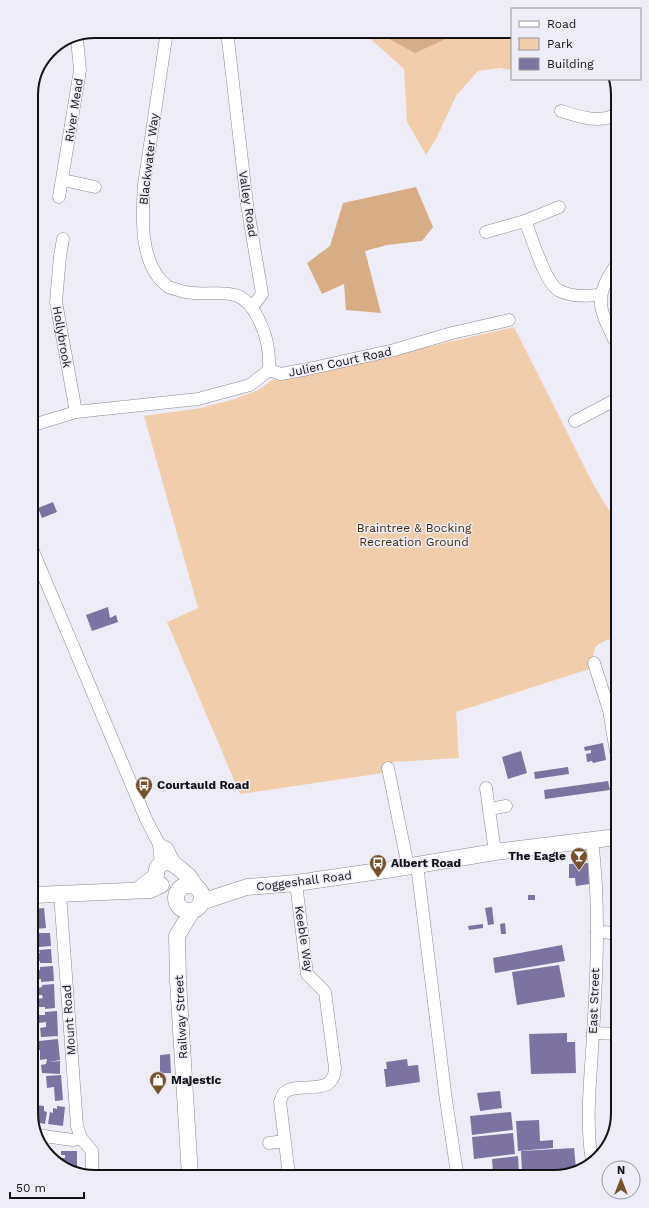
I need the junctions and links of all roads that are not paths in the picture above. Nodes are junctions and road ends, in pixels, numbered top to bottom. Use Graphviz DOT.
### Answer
graph roads {
  1 [pos="166,38"];
  2 [pos="228,38"];
  3 [pos="77,41"];
  4 [pos="561,111"];
  5 [pos="611,117"];
  6 [pos="63,180"];
  7 [pos="95,186"];
  8 [pos="59,197"];
  9 [pos="560,207"];
  10 [pos="525,221"];
  11 [pos="486,232"];
  12 [pos="64,238"];
  13 [pos="611,273"];
  14 [pos="600,296"];
  15 [pos="253,306"];
  16 [pos="509,320"];
  17 [pos="611,333"];
  18 [pos="269,370"];
  19 [pos="611,402"];
  20 [pos="76,412"];
  21 [pos="575,421"];
  22 [pos="38,423"];
  23 [pos="38,562"];
  24 [pos="594,663"];
  25 [pos="611,722"];
  26 [pos="388,768"];
  27 [pos="486,788"];
  28 [pos="506,806"];
  29 [pos="489,809"];
  30 [pos="611,838"];
  31 [pos="592,840"];
  32 [pos="495,852"];
  33 [pos="412,866"];
  34 [pos="166,874"];
  35 [pos="296,883"];
  36 [pos="60,894"];
  37 [pos="38,895"];
  38 [pos="196,897"];
  39 [pos="176,902"];
  40 [pos="598,931"];
  41 [pos="178,933"];
  42 [pos="611,933"];
  43 [pos="594,1033"];
  44 [pos="611,1034"];
  45 [pos="43,1136"];
  46 [pos="284,1141"];
  47 [pos="269,1143"];
  48 [pos="86,1144"];
  49 [pos="591,1156"];
  50 [pos="91,1170"];
  51 [pos="190,1170"];
  52 [pos="288,1170"];
  53 [pos="457,1170"];
  1 -- 15 [label="street, Blackwater Way"];
  2 -- 15 [label="street, Valley Road"];
  3 -- 6 [label="street, River Mead"];
  4 -- 5 [label="street"];
  6 -- 7 [label="street"];
  6 -- 8 [label="street, River Mead"];
  9 -- 10 [label="street"];
  10 -- 11 [label="street"];
  10 -- 14 [label="street"];
  12 -- 20 [label="street, Hollybrook"];
  13 -- 14 [label="street"];
  14 -- 17 [label="street"];
  15 -- 18 [label="street"];
  16 -- 18 [label="street, Julien Court Road"];
  18 -- 20 [label="street"];
  19 -- 21 [label="street"];
  20 -- 22 [label="street"];
  23 -- 34 [label="street"];
  24 -- 25 [label="street"];
  26 -- 33 [label="street"];
  27 -- 29 [label="street"];
  28 -- 29 [label="street"];
  29 -- 32 [label="street"];
  30 -- 31 [label="main road, Coggeshall Road"];
  31 -- 32 [label="main road, Coggeshall Road"];
  31 -- 40 [label="street, East Street"];
  32 -- 33 [label="main road, Coggeshall Road"];
  33 -- 35 [label="main road, Coggeshall Road"];
  33 -- 53 [label="street"];
  34 -- 36 [label="main road"];
  34 -- 38 [label="main road"];
  34 -- 39 [label="main road"];
  35 -- 38 [label="main road, Coggeshall Road"];
  35 -- 46 [label="street, Keeble Way"];
  36 -- 37 [label="main road"];
  36 -- 48 [label="street, Mount Road"];
  38 -- 39 [label="main road"];
  38 -- 39 [label="main road"];
  38 -- 41 [label="main road"];
  39 -- 41 [label="main road, Railway Street"];
  40 -- 42 [label="street"];
  40 -- 43 [label="street, East Street"];
  41 -- 51 [label="main road, Railway Street"];
  43 -- 44 [label="street"];
  43 -- 49 [label="street, East Street"];
  45 -- 48 [label="street"];
  46 -- 47 [label="street"];
  46 -- 52 [label="street, Keeble Way"];
  48 -- 50 [label="street, Mount Road"];
}
